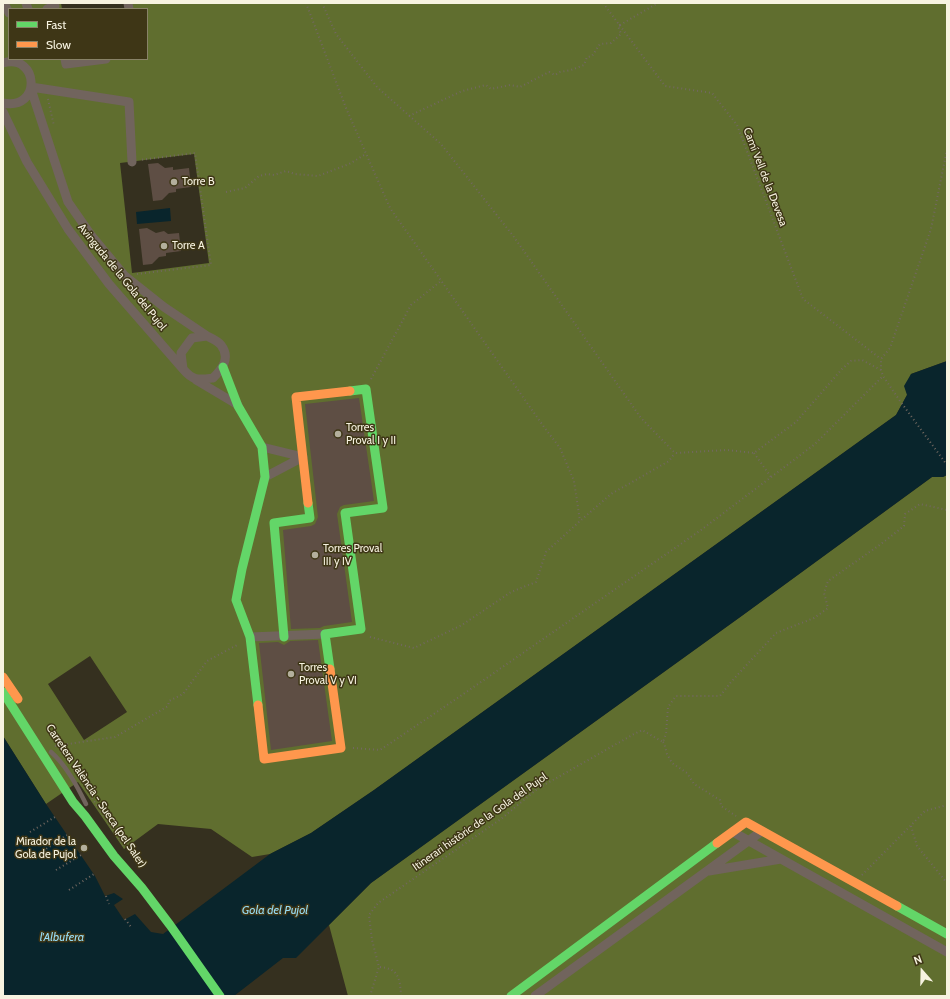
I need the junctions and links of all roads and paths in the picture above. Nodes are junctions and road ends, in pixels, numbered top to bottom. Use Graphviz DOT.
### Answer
graph roads {
  1 [pos="306,3"];
  2 [pos="322,3"];
  3 [pos="604,3"];
  4 [pos="658,3"];
  5 [pos="620,25"];
  6 [pos="65,60"];
  7 [pos="98,60"];
  8 [pos="21,62"];
  9 [pos="3,63"];
  10 [pos="31,88"];
  11 [pos="3,103"];
  12 [pos="3,112"];
  13 [pos="410,116"];
  14 [pos="947,150"];
  15 [pos="366,154"];
  16 [pos="132,161"];
  17 [pos="226,192"];
  18 [pos="130,275"];
  19 [pos="441,281"];
  20 [pos="207,336"];
  21 [pos="881,359"];
  22 [pos="223,367"];
  23 [pos="183,369"];
  24 [pos="882,370"];
  25 [pos="883,376"];
  26 [pos="196,380"];
  27 [pos="366,389"];
  28 [pos="238,406"];
  29 [pos="262,447"];
  30 [pos="676,452"];
  31 [pos="754,453"];
  32 [pos="303,457"];
  33 [pos="947,465"];
  34 [pos="265,477"];
  35 [pos="772,477"];
  36 [pos="947,510"];
  37 [pos="580,521"];
  38 [pos="361,629"];
  39 [pos="325,634"];
  40 [pos="284,636"];
  41 [pos="250,637"];
  42 [pos="3,677"];
  43 [pos="3,692"];
  44 [pos="663,742"];
  45 [pos="341,748"];
  46 [pos="50,749"];
  47 [pos="947,805"];
  48 [pos="94,813"];
  49 [pos="55,817"];
  50 [pos="746,822"];
  51 [pos="104,826"];
  52 [pos="911,826"];
  53 [pos="762,831"];
  54 [pos="30,832"];
  55 [pos="732,832"];
  56 [pos="67,836"];
  57 [pos="748,841"];
  58 [pos="43,851"];
  59 [pos="80,855"];
  60 [pos="781,859"];
  61 [pos="56,870"];
  62 [pos="708,871"];
  63 [pos="94,874"];
  64 [pos="854,882"];
  65 [pos="947,883"];
  66 [pos="142,888"];
  67 [pos="69,890"];
  68 [pos="106,896"];
  69 [pos="109,904"];
  70 [pos="125,919"];
  71 [pos="131,927"];
  72 [pos="947,934"];
  73 [pos="947,952"];
  74 [pos="379,967"];
  75 [pos="220,996"];
  76 [pos="370,996"];
  77 [pos="401,996"];
  78 [pos="511,996"];
  79 [pos="535,996"];
  1 -- 15 [label="path"];
  2 -- 13 [label="path"];
  3 -- 5 [label="path, Camí Vell de la Devesa"];
  4 -- 5 [label="path"];
  5 -- 13 [label="path"];
  5 -- 21 [label="path, Camí Vell de la Devesa"];
  6 -- 7 [label="street"];
  8 -- 9 [label="street"];
  8 -- 10 [label="street, Avinguda de la Gola del Pujol"];
  10 -- 11 [label="street"];
  10 -- 16 [label="street"];
  10 -- 20 [label="street, Avinguda de la Gola del Pujol"];
  12 -- 23 [label="street, Avinguda de la Gola del Pujol"];
  13 -- 30 [label="path"];
  14 -- 21 [label="path"];
  15 -- 17 [label="path"];
  15 -- 19 [label="path"];
  16 -- 18 [label="path"];
  19 -- 27 [label="path"];
  19 -- 37 [label="path"];
  20 -- 22 [label="street"];
  20 -- 23 [label="street"];
  21 -- 24 [label="path"];
  22 -- 26 [label="street"];
  22 -- 28 [label="street"];
  23 -- 26 [label="street"];
  24 -- 25 [label="path"];
  24 -- 31 [label="path"];
  25 -- 33 [label="path"];
  25 -- 35 [label="path"];
  26 -- 28 [label="street"];
  27 -- 32 [label="street"];
  27 -- 38 [label="street"];
  28 -- 29 [label="street"];
  29 -- 32 [label="street"];
  29 -- 34 [label="street"];
  30 -- 31 [label="path"];
  30 -- 37 [label="path"];
  31 -- 35 [label="path"];
  32 -- 34 [label="street"];
  32 -- 40 [label="street"];
  34 -- 41 [label="street"];
  35 -- 45 [label="path"];
  36 -- 44 [label="path"];
  37 -- 38 [label="path"];
  38 -- 39 [label="street"];
  39 -- 40 [label="street"];
  39 -- 45 [label="street"];
  40 -- 41 [label="street"];
  41 -- 45 [label="street"];
  41 -- 46 [label="path"];
  42 -- 46 [label="street, Carretera València - Sueca (pel Saler)"];
  43 -- 66 [label="street, Carretera València - Sueca (pel Saler)"];
  44 -- 50 [label="path"];
  44 -- 74 [label="path, Itinerari històric de la Gola del Pujol"];
  46 -- 48 [label="street, Carretera València - Sueca (pel Saler)"];
  47 -- 52 [label="path"];
  49 -- 54 [label="path"];
  50 -- 53 [label="street"];
  50 -- 55 [label="street"];
  51 -- 66 [label="street, Carretera València - Sueca (pel Saler)"];
  52 -- 64 [label="path"];
  52 -- 65 [label="path"];
  53 -- 57 [label="street"];
  53 -- 64 [label="street"];
  55 -- 57 [label="street"];
  55 -- 78 [label="street"];
  56 -- 58 [label="path"];
  57 -- 60 [label="street"];
  57 -- 62 [label="street"];
  59 -- 61 [label="path"];
  60 -- 62 [label="street"];
  60 -- 73 [label="street"];
  62 -- 79 [label="street"];
  63 -- 67 [label="path"];
  64 -- 72 [label="street"];
  66 -- 75 [label="street, Carretera València - Sueca (pel Saler)"];
  68 -- 69 [label="path"];
  70 -- 71 [label="path"];
  74 -- 76 [label="path"];
  74 -- 77 [label="path"];
}
